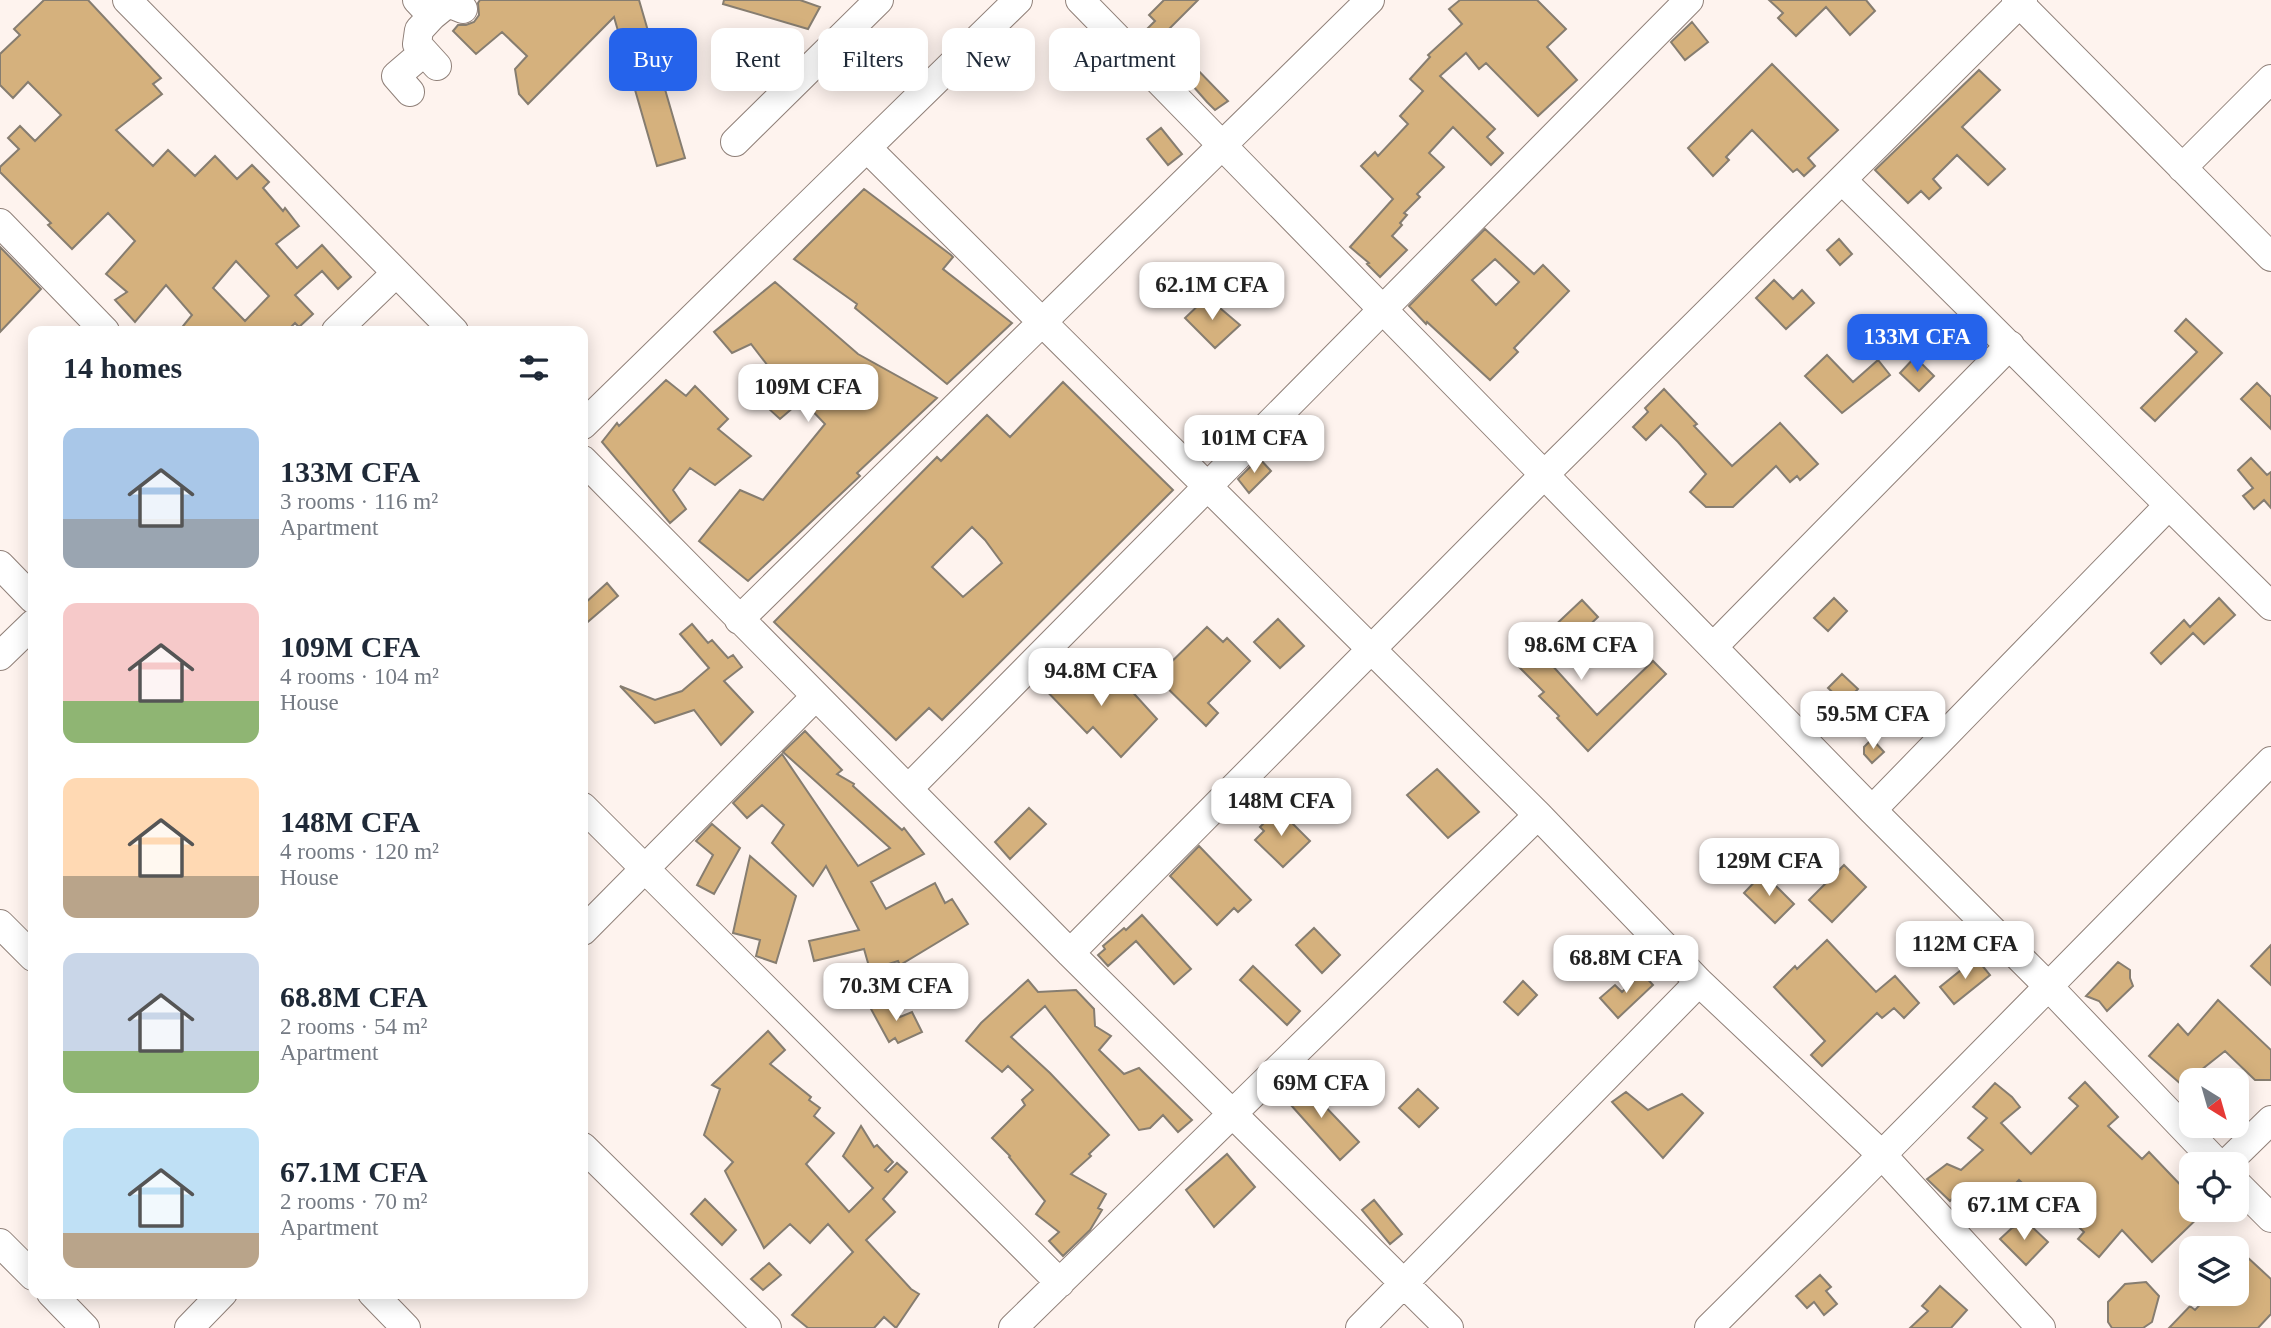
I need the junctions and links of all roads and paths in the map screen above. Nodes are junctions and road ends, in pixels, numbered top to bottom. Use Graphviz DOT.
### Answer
graph roads {
  1 [pos="127,0"];
  2 [pos="879,0"];
  3 [pos="1018,0"];
  4 [pos="1080,0"];
  5 [pos="1370,0"];
  6 [pos="1689,0"];
  7 [pos="2020,1"];
  8 [pos="425,8"];
  9 [pos="463,9"];
  10 [pos="395,76"];
  11 [pos="2271,79"];
  12 [pos="736,142"];
  13 [pos="1223,146"];
  14 [pos="867,148"];
  15 [pos="2182,168"];
  16 [pos="1842,180"];
  17 [pos="0,223"];
  18 [pos="2271,257"];
  19 [pos="397,273"];
  20 [pos="1383,310"];
  21 [pos="1042,324"];
  22 [pos="100,326"];
  23 [pos="341,326"];
  24 [pos="449,326"];
  25 [pos="2010,345"];
  26 [pos="588,420"];
  27 [pos="588,465"];
  28 [pos="1544,475"];
  29 [pos="1206,487"];
  30 [pos="2168,506"];
  31 [pos="0,565"];
  32 [pos="28,594"];
  33 [pos="2271,606"];
  34 [pos="739,620"];
  35 [pos="28,629"];
  36 [pos="1713,647"];
  37 [pos="1370,650"];
  38 [pos="0,656"];
  39 [pos="816,696"];
  40 [pos="2271,761"];
  41 [pos="908,789"];
  42 [pos="1872,810"];
  43 [pos="588,812"];
  44 [pos="1538,815"];
  45 [pos="645,868"];
  46 [pos="0,924"];
  47 [pos="588,926"];
  48 [pos="28,952"];
  49 [pos="1070,953"];
  50 [pos="1699,982"];
  51 [pos="2048,986"];
  52 [pos="1231,1114"];
  53 [pos="2271,1119"];
  54 [pos="588,1152"];
  55 [pos="2207,1152"];
  56 [pos="2238,1152"];
  57 [pos="1883,1156"];
  58 [pos="2249,1196"];
  59 [pos="2271,1218"];
  60 [pos="0,1242"];
  61 [pos="28,1271"];
  62 [pos="1060,1283"];
  63 [pos="1405,1284"];
  64 [pos="57,1299"];
  65 [pos="217,1299"];
  66 [pos="378,1299"];
  67 [pos="85,1328"];
  68 [pos="189,1328"];
  69 [pos="406,1328"];
  70 [pos="767,1328"];
  71 [pos="1013,1328"];
  72 [pos="1360,1328"];
  73 [pos="1449,1328"];
  74 [pos="1709,1328"];
  75 [pos="2041,1328"];
  1 -- 19 [label="street"];
  2 -- 12 [label="street"];
  3 -- 14 [label="street"];
  4 -- 13 [label="street"];
  5 -- 13 [label="street"];
  6 -- 20 [label="street"];
  7 -- 15 [label="street"];
  7 -- 16 [label="street"];
  8 -- 9 [label="street"];
  8 -- 10 [label="street"];
  11 -- 15 [label="street"];
  13 -- 20 [label="street"];
  13 -- 21 [label="street"];
  14 -- 21 [label="street"];
  14 -- 26 [label="street"];
  15 -- 18 [label="street"];
  16 -- 25 [label="street"];
  16 -- 28 [label="street"];
  17 -- 22 [label="street"];
  19 -- 23 [label="street"];
  19 -- 24 [label="street"];
  20 -- 28 [label="street"];
  20 -- 29 [label="street"];
  21 -- 29 [label="street"];
  21 -- 34 [label="street"];
  25 -- 30 [label="street"];
  25 -- 36 [label="street"];
  27 -- 34 [label="street"];
  28 -- 36 [label="street"];
  28 -- 37 [label="street"];
  29 -- 37 [label="street"];
  29 -- 41 [label="street"];
  30 -- 33 [label="street"];
  30 -- 42 [label="street"];
  31 -- 32 [label="street"];
  34 -- 39 [label="street"];
  35 -- 38 [label="street"];
  36 -- 42 [label="street"];
  37 -- 44 [label="street"];
  37 -- 49 [label="street"];
  39 -- 41 [label="street"];
  39 -- 45 [label="street"];
  40 -- 51 [label="street"];
  41 -- 49 [label="street"];
  42 -- 51 [label="street"];
  43 -- 45 [label="street"];
  44 -- 50 [label="street"];
  44 -- 52 [label="street"];
  45 -- 47 [label="street"];
  45 -- 62 [label="street"];
  46 -- 48 [label="street"];
  49 -- 52 [label="street"];
  50 -- 57 [label="street"];
  50 -- 63 [label="street"];
  51 -- 55 [label="street"];
  51 -- 57 [label="street"];
  52 -- 62 [label="street"];
  52 -- 63 [label="street"];
  53 -- 56 [label="street"];
  54 -- 70 [label="street"];
  57 -- 74 [label="street"];
  57 -- 75 [label="street"];
  58 -- 59 [label="street"];
  60 -- 61 [label="street"];
  62 -- 71 [label="street"];
  63 -- 72 [label="street"];
  63 -- 73 [label="street"];
  64 -- 67 [label="street"];
  65 -- 68 [label="street"];
  66 -- 69 [label="street"];
}
